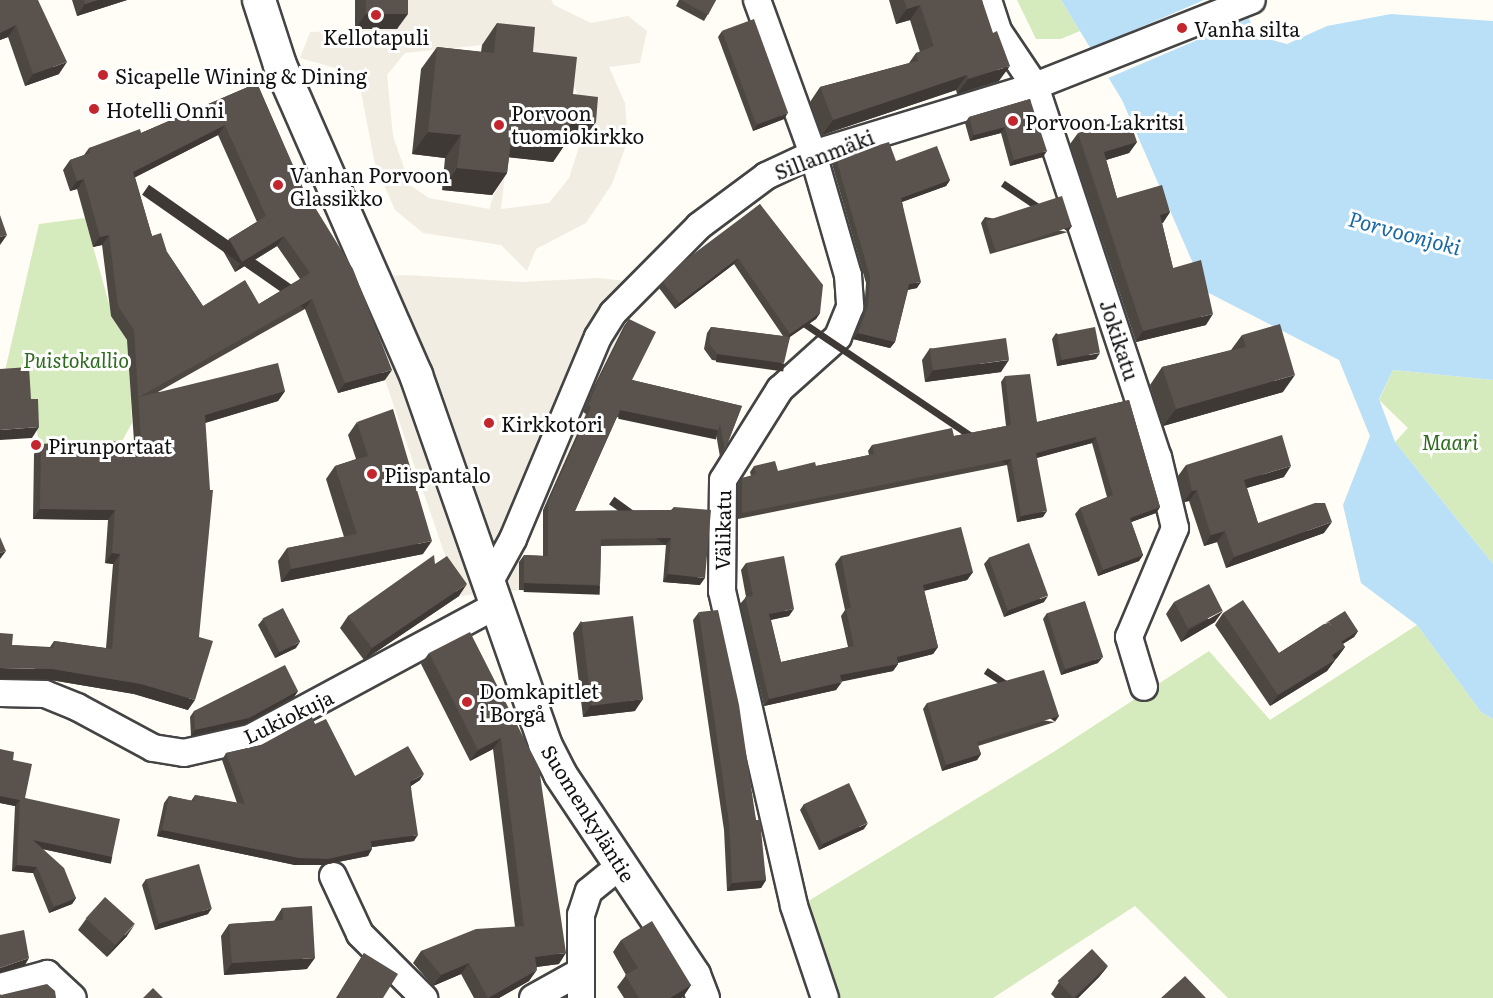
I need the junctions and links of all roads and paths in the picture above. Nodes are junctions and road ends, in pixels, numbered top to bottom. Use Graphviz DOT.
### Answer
graph roads {
  1 [pos="259,0"];
  2 [pos="757,0"];
  3 [pos="988,0"];
  4 [pos="1252,0"];
  5 [pos="1035,86"];
  6 [pos="813,154"];
  7 [pos="493,593"];
  8 [pos="1144,687"];
  9 [pos="0,693"];
  10 [pos="621,865"];
  11 [pos="333,876"];
  12 [pos="580,972"];
  13 [pos="0,987"];
  14 [pos="73,998"];
  15 [pos="423,998"];
  16 [pos="532,998"];
  17 [pos="581,998"];
  18 [pos="703,998"];
  19 [pos="825,998"];
  1 -- 7 [label="street"];
  2 -- 6 [label="street, Välikatu"];
  3 -- 5 [label="street, Jokikatu"];
  4 -- 5 [label="street, Sillanmäki"];
  5 -- 6 [label="street, Sillanmäki"];
  5 -- 8 [label="street, Jokikatu"];
  6 -- 7 [label="street, Sillanmäki"];
  6 -- 19 [label="street, Välikatu"];
  7 -- 9 [label="street, Lukiokuja"];
  7 -- 10 [label="street, Suomenkyläntie"];
  10 -- 12 [label="street"];
  10 -- 18 [label="street, Suomenkyläntie"];
  11 -- 15 [label="street"];
  12 -- 16 [label="street"];
  12 -- 17 [label="street"];
  13 -- 14 [label="street"];
}
